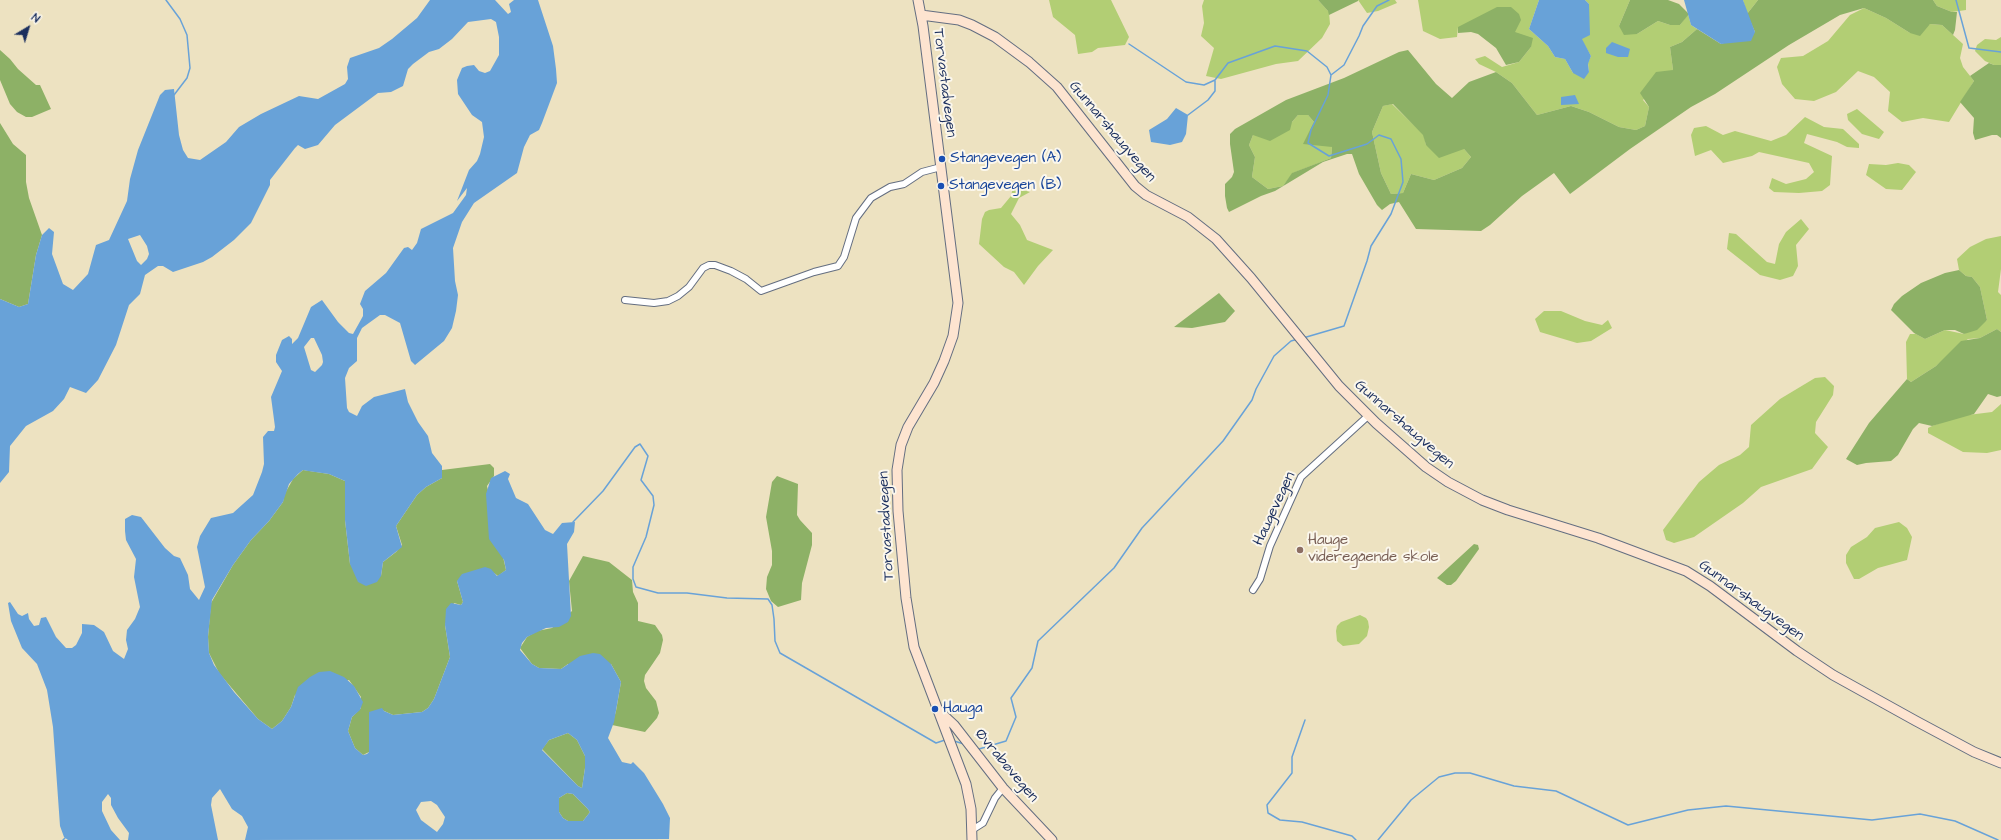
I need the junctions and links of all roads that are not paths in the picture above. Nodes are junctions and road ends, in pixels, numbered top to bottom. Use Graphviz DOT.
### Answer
graph roads {
  1 [pos="918,0"];
  2 [pos="921,15"];
  3 [pos="940,167"];
  4 [pos="626,300"];
  5 [pos="1368,416"];
  6 [pos="1253,590"];
  7 [pos="938,711"];
  8 [pos="2001,763"];
  9 [pos="1003,788"];
  10 [pos="972,830"];
  11 [pos="972,840"];
  12 [pos="1052,840"];
  1 -- 2 [label="main road, Torvastadvegen"];
  2 -- 3 [label="main road, Torvastadvegen"];
  2 -- 5 [label="main road, Gunnarshaugvegen"];
  3 -- 4 [label="street"];
  3 -- 7 [label="main road, Torvastadvegen"];
  5 -- 6 [label="street, Haugevegen"];
  5 -- 8 [label="main road, Gunnarshaugvegen"];
  7 -- 9 [label="main road, Øvrabøvegen"];
  7 -- 10 [label="main road, Torvastadvegen"];
  9 -- 10 [label="street"];
  9 -- 12 [label="main road, Øvrabøvegen"];
  10 -- 11 [label="main road, Torvastadvegen"];
}
